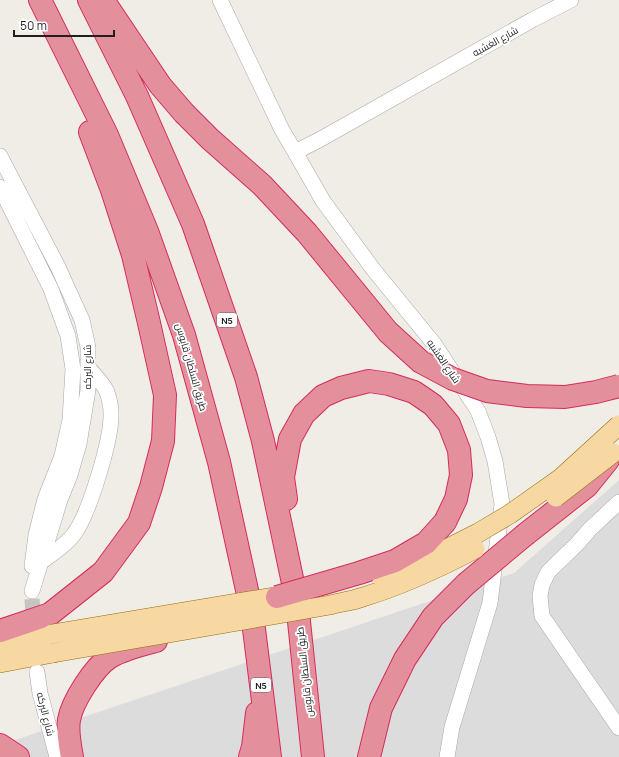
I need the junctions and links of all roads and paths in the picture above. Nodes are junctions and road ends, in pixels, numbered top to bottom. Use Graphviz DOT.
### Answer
graph roads {
  1 [pos="89,0"];
  2 [pos="103,0"];
  3 [pos="220,0"];
  4 [pos="571,0"];
  5 [pos="41,1"];
  6 [pos="295,152"];
  7 [pos="0,156"];
  8 [pos="0,187"];
  9 [pos="89,368"];
  10 [pos="619,386"];
  11 [pos="619,425"];
  12 [pos="616,450"];
  13 [pos="619,502"];
  14 [pos="41,562"];
  15 [pos="287,600"];
  16 [pos="252,612"];
  17 [pos="198,628"];
  18 [pos="0,631"];
  19 [pos="0,645"];
  20 [pos="0,663"];
  21 [pos="37,672"];
  22 [pos="619,728"];
  23 [pos="0,745"];
  24 [pos="18,757"];
  25 [pos="57,757"];
  26 [pos="72,757"];
  27 [pos="250,757"];
  28 [pos="270,757"];
  29 [pos="313,757"];
  30 [pos="369,757"];
  31 [pos="447,757"];
  1 -- 15 [label="highway, طريق السلطان قابوس / N5"];
  2 -- 10 [label="highway, bridge"];
  3 -- 6 [label="street, شارع الغشبه"];
  4 -- 6 [label="street, شارع الغشبه"];
  5 -- 16 [label="highway, طريق السلطان قابوس / N5"];
  5 -- 18 [label="highway"];
  6 -- 31 [label="street, شارع الغشبه"];
  7 -- 9 [label="street, شارع البركه"];
  8 -- 14 [label="street, شارع البركه"];
  9 -- 14 [label="street, شارع البركه"];
  9 -- 14 [label="street"];
  11 -- 15 [label="main road, bridge"];
  12 -- 17 [label="main road, bridge"];
  12 -- 30 [label="highway, bridge"];
  13 -- 22 [label="street"];
  15 -- 15 [label="highway, bridge"];
  15 -- 19 [label="main road, bridge"];
  15 -- 29 [label="highway, طريق السلطان قابوس / N5"];
  16 -- 27 [label="highway"];
  16 -- 28 [label="highway, طريق السلطان قابوس / N5"];
  17 -- 20 [label="main road, bridge"];
  17 -- 26 [label="highway, bridge"];
  21 -- 25 [label="street, شارع البركه"];
  23 -- 24 [label="highway"];
}
